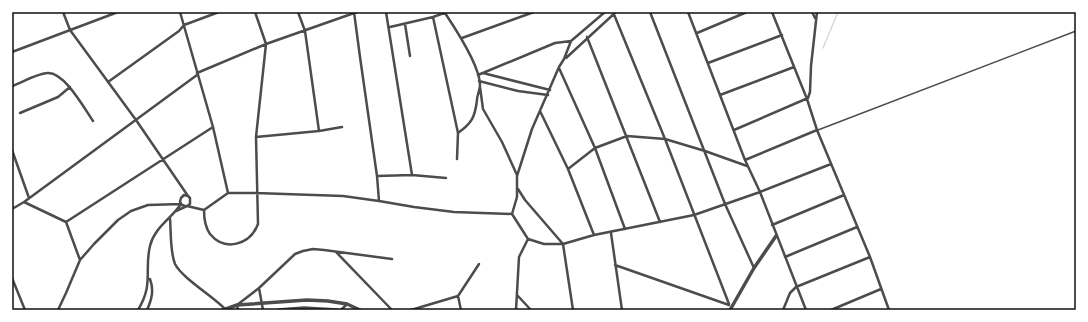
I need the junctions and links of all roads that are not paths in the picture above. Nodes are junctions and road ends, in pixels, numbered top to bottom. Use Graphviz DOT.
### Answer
graph roads {
  1 [pos="63,12"];
  2 [pos="118,12"];
  3 [pos="180,12"];
  4 [pos="219,12"];
  5 [pos="255,12"];
  6 [pos="298,12"];
  7 [pos="355,12"];
  8 [pos="386,12"];
  9 [pos="446,12"];
  10 [pos="534,12"];
  11 [pos="605,12"];
  12 [pos="614,12"];
  13 [pos="650,12"];
  14 [pos="688,12"];
  15 [pos="747,12"];
  16 [pos="772,12"];
  17 [pos="812,12"];
  18 [pos="817,12"];
  19 [pos="433,17"];
  20 [pos="815,18"];
  21 [pos="405,24"];
  22 [pos="184,25"];
  23 [pos="390,28"];
  24 [pos="70,30"];
  25 [pos="305,31"];
  26 [pos="1076,31"];
  27 [pos="697,33"];
  28 [pos="782,36"];
  29 [pos="587,37"];
  30 [pos="462,38"];
  31 [pos="571,41"];
  32 [pos="266,44"];
  33 [pos="12,52"];
  34 [pos="410,56"];
  35 [pos="564,59"];
  36 [pos="708,63"];
  37 [pos="559,67"];
  38 [pos="794,67"];
  39 [pos="483,73"];
  40 [pos="197,74"];
  41 [pos="478,75"];
  42 [pos="479,81"];
  43 [pos="108,82"];
  44 [pos="480,85"];
  45 [pos="12,86"];
  46 [pos="70,87"];
  47 [pos="550,90"];
  48 [pos="548,95"];
  49 [pos="720,95"];
  50 [pos="807,99"];
  51 [pos="540,111"];
  52 [pos="20,113"];
  53 [pos="136,120"];
  54 [pos="93,121"];
  55 [pos="213,127"];
  56 [pos="342,127"];
  57 [pos="734,130"];
  58 [pos="817,130"];
  59 [pos="319,131"];
  60 [pos="458,133"];
  61 [pos="627,136"];
  62 [pos="256,137"];
  63 [pos="665,139"];
  64 [pos="595,148"];
  65 [pos="12,150"];
  66 [pos="705,150"];
  67 [pos="163,159"];
  68 [pos="457,159"];
  69 [pos="745,160"];
  70 [pos="831,164"];
  71 [pos="748,166"];
  72 [pos="568,169"];
  73 [pos="412,175"];
  74 [pos="377,176"];
  75 [pos="517,176"];
  76 [pos="446,178"];
  77 [pos="183,188"];
  78 [pos="518,189"];
  79 [pos="256,192"];
  80 [pos="760,192"];
  81 [pos="228,193"];
  82 [pos="844,195"];
  83 [pos="188,196"];
  84 [pos="181,197"];
  85 [pos="29,198"];
  86 [pos="191,200"];
  87 [pos="379,200"];
  88 [pos="24,202"];
  89 [pos="180,204"];
  90 [pos="724,204"];
  91 [pos="172,205"];
  92 [pos="186,206"];
  93 [pos="198,208"];
  94 [pos="12,209"];
  95 [pos="204,210"];
  96 [pos="176,211"];
  97 [pos="512,214"];
  98 [pos="694,215"];
  99 [pos="170,217"];
  100 [pos="66,222"];
  101 [pos="660,222"];
  102 [pos="772,225"];
  103 [pos="857,227"];
  104 [pos="625,229"];
  105 [pos="611,232"];
  106 [pos="594,235"];
  107 [pos="776,236"];
  108 [pos="528,239"];
  109 [pos="563,244"];
  110 [pos="336,252"];
  111 [pos="785,257"];
  112 [pos="870,257"];
  113 [pos="392,259"];
  114 [pos="80,260"];
  115 [pos="479,264"];
  116 [pos="615,265"];
  117 [pos="754,268"];
  118 [pos="149,277"];
  119 [pos="12,278"];
  120 [pos="796,287"];
  121 [pos="259,288"];
  122 [pos="881,289"];
  123 [pos="516,295"];
  124 [pos="458,296"];
  125 [pos="262,303"];
  126 [pos="347,304"];
  127 [pos="237,305"];
  128 [pos="730,307"];
  129 [pos="25,310"];
  130 [pos="58,310"];
  131 [pos="138,310"];
  132 [pos="147,310"];
  133 [pos="225,310"];
  134 [pos="238,310"];
  135 [pos="263,310"];
  136 [pos="278,310"];
  137 [pos="337,310"];
  138 [pos="341,310"];
  139 [pos="360,310"];
  140 [pos="392,310"];
  141 [pos="411,310"];
  142 [pos="461,310"];
  143 [pos="516,310"];
  144 [pos="531,310"];
  145 [pos="573,310"];
  146 [pos="622,310"];
  147 [pos="783,310"];
  148 [pos="806,310"];
  149 [pos="831,310"];
  150 [pos="889,310"];
  1 -- 24 [label="street"];
  2 -- 24 [label="street"];
  3 -- 22 [label="street"];
  4 -- 22 [label="street"];
  5 -- 32 [label="street"];
  6 -- 25 [label="street"];
  7 -- 25 [label="street"];
  7 -- 74 [label="street"];
  8 -- 23 [label="street"];
  9 -- 19 [label="street"];
  9 -- 30 [label="street"];
  10 -- 30 [label="street"];
  11 -- 31 [label="street"];
  12 -- 29 [label="street"];
  12 -- 63 [label="street"];
  13 -- 66 [label="street"];
  14 -- 27 [label="street"];
  15 -- 27 [label="street"];
  16 -- 28 [label="street"];
  17 -- 20 [label="street"];
  18 -- 20 [label="street"];
  19 -- 21 [label="street"];
  19 -- 60 [label="street"];
  20 -- 50 [label="street"];
  21 -- 23 [label="street"];
  21 -- 34 [label="street"];
  22 -- 40 [label="street"];
  22 -- 43 [label="street"];
  23 -- 73 [label="street"];
  24 -- 33 [label="street"];
  24 -- 43 [label="street"];
  25 -- 32 [label="street"];
  25 -- 59 [label="street"];
  26 -- 58 [label="lane"];
  27 -- 36 [label="street"];
  28 -- 36 [label="street"];
  28 -- 38 [label="street"];
  29 -- 35 [label="street"];
  29 -- 61 [label="street"];
  30 -- 41 [label="street"];
  31 -- 35 [label="street"];
  31 -- 39 [label="street"];
  32 -- 40 [label="street"];
  32 -- 62 [label="street"];
  35 -- 37 [label="street"];
  36 -- 49 [label="street"];
  37 -- 47 [label="street"];
  37 -- 64 [label="street"];
  38 -- 49 [label="street"];
  38 -- 50 [label="street"];
  39 -- 41 [label="street"];
  39 -- 47 [label="street"];
  40 -- 53 [label="street"];
  40 -- 55 [label="street"];
  41 -- 42 [label="street"];
  42 -- 44 [label="street"];
  42 -- 48 [label="street"];
  43 -- 53 [label="street"];
  44 -- 60 [label="street"];
  44 -- 75 [label="street"];
  45 -- 46 [label="street"];
  46 -- 52 [label="street"];
  46 -- 54 [label="street"];
  47 -- 48 [label="street"];
  48 -- 51 [label="street"];
  49 -- 57 [label="street"];
  50 -- 57 [label="street"];
  50 -- 58 [label="street"];
  51 -- 72 [label="street"];
  51 -- 75 [label="street"];
  53 -- 67 [label="street"];
  53 -- 85 [label="street"];
  55 -- 67 [label="street"];
  55 -- 81 [label="street"];
  56 -- 59 [label="street"];
  57 -- 69 [label="street"];
  58 -- 69 [label="street"];
  58 -- 70 [label="street"];
  59 -- 62 [label="street"];
  60 -- 68 [label="street"];
  61 -- 63 [label="street"];
  61 -- 64 [label="street"];
  61 -- 101 [label="street"];
  62 -- 79 [label="street"];
  63 -- 66 [label="street"];
  63 -- 98 [label="street"];
  64 -- 72 [label="street"];
  64 -- 104 [label="street"];
  65 -- 85 [label="street"];
  66 -- 71 [label="street"];
  66 -- 90 [label="street"];
  67 -- 77 [label="street"];
  67 -- 100 [label="street"];
  69 -- 71 [label="street"];
  70 -- 80 [label="street"];
  70 -- 82 [label="street"];
  71 -- 80 [label="street"];
  72 -- 106 [label="street"];
  73 -- 74 [label="street"];
  73 -- 76 [label="street"];
  74 -- 87 [label="street"];
  75 -- 78 [label="street"];
  77 -- 83 [label="street"];
  77 -- 84 [label="street"];
  78 -- 97 [label="street"];
  78 -- 109 [label="street"];
  79 -- 81 [label="street"];
  79 -- 87 [label="street"];
  79 -- 95 [label="street"];
  80 -- 90 [label="street"];
  80 -- 102 [label="street"];
  81 -- 95 [label="street"];
  82 -- 102 [label="street"];
  82 -- 103 [label="street"];
  83 -- 84 [label="street"];
  83 -- 86 [label="street"];
  84 -- 89 [label="street"];
  84 -- 91 [label="street"];
  85 -- 88 [label="street"];
  86 -- 92 [label="street"];
  86 -- 93 [label="street"];
  87 -- 97 [label="street"];
  88 -- 94 [label="street"];
  88 -- 100 [label="street"];
  89 -- 91 [label="street"];
  89 -- 92 [label="street"];
  89 -- 96 [label="street"];
  90 -- 98 [label="street"];
  90 -- 117 [label="street"];
  91 -- 114 [label="street"];
  92 -- 93 [label="street"];
  92 -- 96 [label="street"];
  93 -- 95 [label="street"];
  96 -- 99 [label="street"];
  97 -- 108 [label="street"];
  98 -- 101 [label="street"];
  98 -- 128 [label="street"];
  99 -- 118 [label="street"];
  99 -- 133 [label="street"];
  100 -- 114 [label="street"];
  101 -- 104 [label="street"];
  102 -- 107 [label="street"];
  103 -- 111 [label="street"];
  103 -- 112 [label="street"];
  104 -- 105 [label="street"];
  105 -- 106 [label="street"];
  105 -- 116 [label="street"];
  106 -- 109 [label="street"];
  107 -- 111 [label="street"];
  107 -- 117 [label="street"];
  108 -- 109 [label="street"];
  108 -- 123 [label="street"];
  109 -- 145 [label="street"];
  110 -- 113 [label="street"];
  110 -- 121 [label="street"];
  110 -- 140 [label="street"];
  111 -- 120 [label="street"];
  112 -- 120 [label="street"];
  112 -- 122 [label="street"];
  114 -- 130 [label="street"];
  115 -- 124 [label="street"];
  116 -- 128 [label="street"];
  116 -- 146 [label="street"];
  117 -- 128 [label="street"];
  118 -- 131 [label="street"];
  118 -- 132 [label="street"];
  119 -- 129 [label="street"];
  120 -- 147 [label="street"];
  120 -- 148 [label="street"];
  121 -- 125 [label="street"];
  121 -- 127 [label="street"];
  122 -- 149 [label="street"];
  122 -- 150 [label="street"];
  123 -- 143 [label="street"];
  123 -- 144 [label="street"];
  124 -- 141 [label="street"];
  124 -- 142 [label="street"];
  125 -- 126 [label="street"];
  125 -- 127 [label="street"];
  125 -- 135 [label="street"];
  126 -- 138 [label="street"];
  126 -- 139 [label="street"];
  127 -- 133 [label="street"];
  127 -- 134 [label="street"];
  136 -- 137 [label="street"];
}
